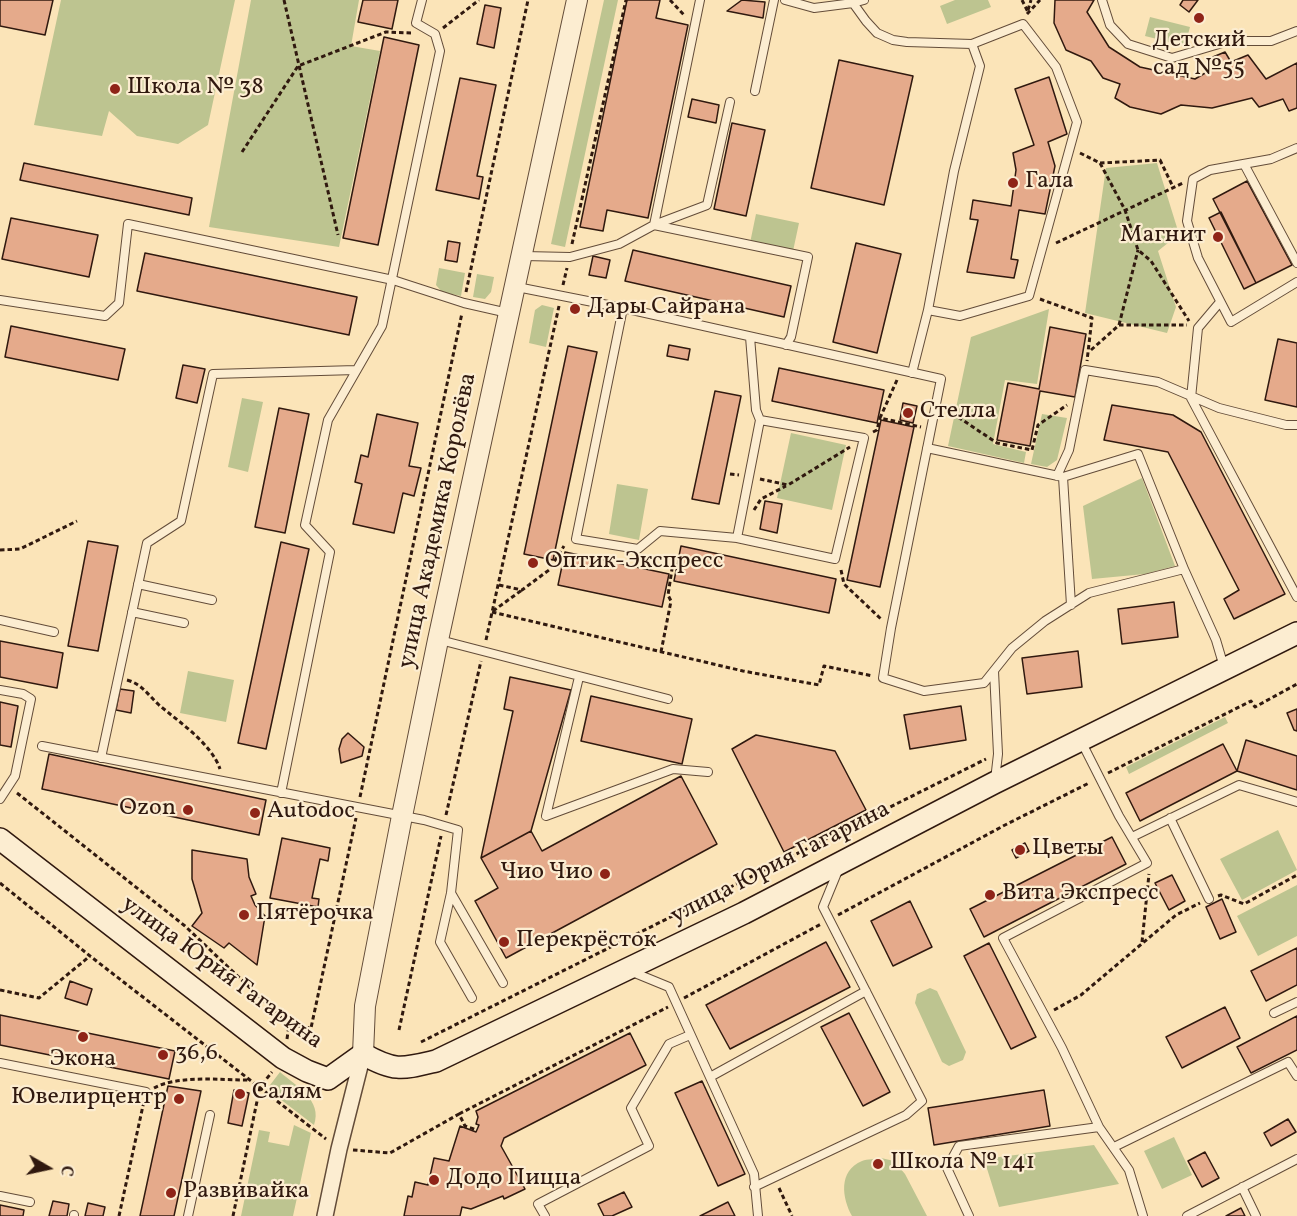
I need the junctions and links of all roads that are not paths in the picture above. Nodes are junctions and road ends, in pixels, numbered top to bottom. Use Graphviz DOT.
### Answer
graph roads {
  1 [pos="422,0"];
  2 [pos="577,0"];
  3 [pos="700,0"];
  4 [pos="774,0"];
  5 [pos="785,0"];
  6 [pos="864,0"];
  7 [pos="1102,0"];
  8 [pos="853,3"];
  9 [pos="1297,31"];
  10 [pos="972,44"];
  11 [pos="755,91"];
  12 [pos="730,102"];
  13 [pos="1297,148"];
  14 [pos="1244,164"];
  15 [pos="654,225"];
  16 [pos="522,256"];
  17 [pos="1297,263"];
  18 [pos="393,280"];
  19 [pos="1297,282"];
  20 [pos="515,287"];
  21 [pos="0,300"];
  22 [pos="1220,302"];
  23 [pos="623,308"];
  24 [pos="928,310"];
  25 [pos="510,314"];
  26 [pos="750,337"];
  27 [pos="786,345"];
  28 [pos="356,370"];
  29 [pos="912,372"];
  30 [pos="1191,398"];
  31 [pos="760,420"];
  32 [pos="1297,425"];
  33 [pos="927,448"];
  34 [pos="1060,477"];
  35 [pos="736,538"];
  36 [pos="1184,569"];
  37 [pos="138,584"];
  38 [pos="1297,597"];
  39 [pos="212,600"];
  40 [pos="1071,605"];
  41 [pos="132,612"];
  42 [pos="0,620"];
  43 [pos="184,623"];
  44 [pos="54,632"];
  45 [pos="1297,633"];
  46 [pos="438,640"];
  47 [pos="1224,669"];
  48 [pos="994,671"];
  49 [pos="579,677"];
  50 [pos="0,690"];
  51 [pos="668,699"];
  52 [pos="1081,740"];
  53 [pos="42,746"];
  54 [pos="101,758"];
  55 [pos="708,772"];
  56 [pos="994,783"];
  57 [pos="281,793"];
  58 [pos="0,799"];
  59 [pos="1297,802"];
  60 [pos="402,816"];
  61 [pos="1170,818"];
  62 [pos="1132,837"];
  63 [pos="2,845"];
  64 [pos="841,863"];
  65 [pos="451,893"];
  66 [pos="1209,898"];
  67 [pos="627,970"];
  68 [pos="503,983"];
  69 [pos="866,991"];
  70 [pos="472,999"];
  71 [pos="1297,1002"];
  72 [pos="1274,1012"];
  73 [pos="690,1035"];
  74 [pos="363,1054"];
  75 [pos="0,1063"];
  76 [pos="1297,1076"];
  77 [pos="710,1077"];
  78 [pos="146,1092"];
  79 [pos="210,1115"];
  80 [pos="1099,1127"];
  81 [pos="1113,1147"];
  82 [pos="1297,1159"];
  83 [pos="754,1187"];
  84 [pos="1242,1187"];
  85 [pos="0,1196"];
  86 [pos="30,1202"];
  87 [pos="188,1216"];
  88 [pos="325,1216"];
  89 [pos="545,1216"];
  90 [pos="758,1216"];
  91 [pos="969,1216"];
  92 [pos="1143,1216"];
  93 [pos="1187,1216"];
  94 [pos="1256,1216"];
  1 -- 18 [label="lane"];
  2 -- 16 [label="street, улица Академика Королёва"];
  3 -- 15 [label="lane"];
  4 -- 11 [label="lane"];
  5 -- 8 [label="lane"];
  6 -- 8 [label="lane"];
  7 -- 9 [label="lane"];
  8 -- 10 [label="lane"];
  10 -- 24 [label="lane"];
  10 -- 24 [label="lane"];
  12 -- 15 [label="lane"];
  13 -- 14 [label="lane"];
  14 -- 17 [label="lane"];
  14 -- 22 [label="lane"];
  15 -- 16 [label="lane"];
  15 -- 27 [label="lane"];
  16 -- 20 [label="street, улица Академика Королёва"];
  18 -- 21 [label="lane"];
  18 -- 25 [label="lane"];
  18 -- 28 [label="lane"];
  19 -- 22 [label="lane"];
  20 -- 23 [label="lane"];
  20 -- 25 [label="street, улица Академика Королёва"];
  22 -- 30 [label="lane"];
  23 -- 26 [label="lane"];
  23 -- 35 [label="lane"];
  24 -- 29 [label="lane"];
  25 -- 46 [label="street, улица Академика Королёва"];
  26 -- 27 [label="lane"];
  26 -- 31 [label="lane"];
  27 -- 29 [label="lane"];
  28 -- 37 [label="lane"];
  28 -- 57 [label="lane"];
  29 -- 33 [label="lane"];
  30 -- 32 [label="lane"];
  30 -- 34 [label="lane"];
  30 -- 38 [label="lane"];
  31 -- 35 [label="lane"];
  31 -- 35 [label="lane"];
  33 -- 34 [label="lane"];
  33 -- 48 [label="lane"];
  34 -- 36 [label="lane"];
  34 -- 40 [label="lane"];
  36 -- 40 [label="lane"];
  36 -- 47 [label="lane"];
  37 -- 39 [label="lane"];
  37 -- 41 [label="lane"];
  40 -- 48 [label="lane"];
  41 -- 43 [label="lane"];
  41 -- 54 [label="lane"];
  42 -- 44 [label="lane"];
  45 -- 47 [label="main road, улица Юрия Гагарина"];
  46 -- 49 [label="lane"];
  46 -- 60 [label="street, улица Академика Королёва"];
  47 -- 52 [label="main road, улица Юрия Гагарина"];
  48 -- 56 [label="lane"];
  49 -- 51 [label="lane"];
  49 -- 55 [label="lane"];
  50 -- 58 [label="lane"];
  52 -- 56 [label="main road, улица Юрия Гагарина"];
  52 -- 62 [label="lane"];
  53 -- 54 [label="lane"];
  54 -- 57 [label="lane"];
  56 -- 64 [label="main road, улица Юрия Гагарина"];
  57 -- 60 [label="lane"];
  59 -- 61 [label="lane"];
  60 -- 65 [label="lane"];
  60 -- 74 [label="street, улица Академика Королёва"];
  61 -- 62 [label="lane"];
  61 -- 66 [label="lane"];
  62 -- 80 [label="lane"];
  63 -- 74 [label="main road, улица Юрия Гагарина"];
  64 -- 67 [label="main road, улица Юрия Гагарина"];
  64 -- 69 [label="lane"];
  65 -- 68 [label="lane"];
  65 -- 70 [label="lane"];
  67 -- 73 [label="lane"];
  67 -- 74 [label="main road, улица Юрия Гагарина"];
  69 -- 77 [label="lane"];
  69 -- 83 [label="lane"];
  71 -- 72 [label="lane"];
  73 -- 77 [label="lane"];
  73 -- 89 [label="lane"];
  74 -- 88 [label="street"];
  75 -- 78 [label="lane"];
  76 -- 81 [label="lane"];
  77 -- 83 [label="lane"];
  79 -- 87 [label="lane"];
  80 -- 81 [label="lane"];
  80 -- 91 [label="lane"];
  81 -- 92 [label="lane"];
  82 -- 84 [label="lane"];
  83 -- 90 [label="lane"];
  84 -- 93 [label="lane"];
  84 -- 94 [label="lane"];
  85 -- 86 [label="lane"];
}
